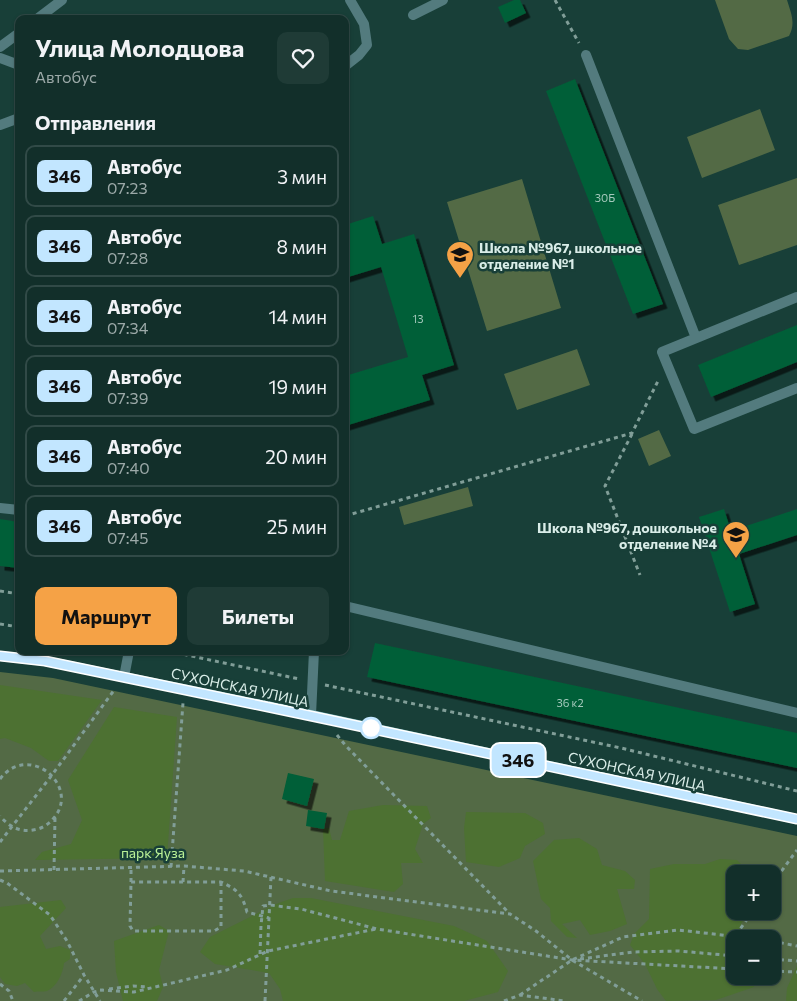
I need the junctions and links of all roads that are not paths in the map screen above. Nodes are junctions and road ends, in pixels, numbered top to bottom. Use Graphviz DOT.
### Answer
graph roads {
  1 [pos="62,0"];
  2 [pos="350,0"];
  3 [pos="443,0"];
  4 [pos="413,14"];
  5 [pos="42,15"];
  6 [pos="15,36"];
  7 [pos="0,47"];
  8 [pos="586,55"];
  9 [pos="0,58"];
  10 [pos="349,63"];
  11 [pos="15,64"];
  12 [pos="15,119"];
  13 [pos="0,125"];
  14 [pos="797,298"];
  15 [pos="696,338"];
  16 [pos="797,388"];
  17 [pos="0,508"];
  18 [pos="15,510"];
  19 [pos="349,607"];
  20 [pos="129,655"];
  21 [pos="314,655"];
  22 [pos="0,656"];
  23 [pos="121,677"];
  24 [pos="797,713"];
  25 [pos="311,716"];
  26 [pos="797,819"];
  1 -- 5 [label="lane"];
  2 -- 10 [label="lane"];
  3 -- 4 [label="lane"];
  6 -- 7 [label="lane"];
  8 -- 15 [label="lane"];
  9 -- 11 [label="lane"];
  12 -- 13 [label="lane"];
  14 -- 15 [label="lane"];
  15 -- 16 [label="lane"];
  17 -- 18 [label="lane"];
  19 -- 24 [label="lane"];
  20 -- 23 [label="lane"];
  21 -- 25 [label="lane"];
  22 -- 23 [label="street, СУХОНСКАЯ УЛИЦА"];
  23 -- 25 [label="street, СУХОНСКАЯ УЛИЦА"];
  25 -- 26 [label="street, СУХОНСКАЯ УЛИЦА"];
}
